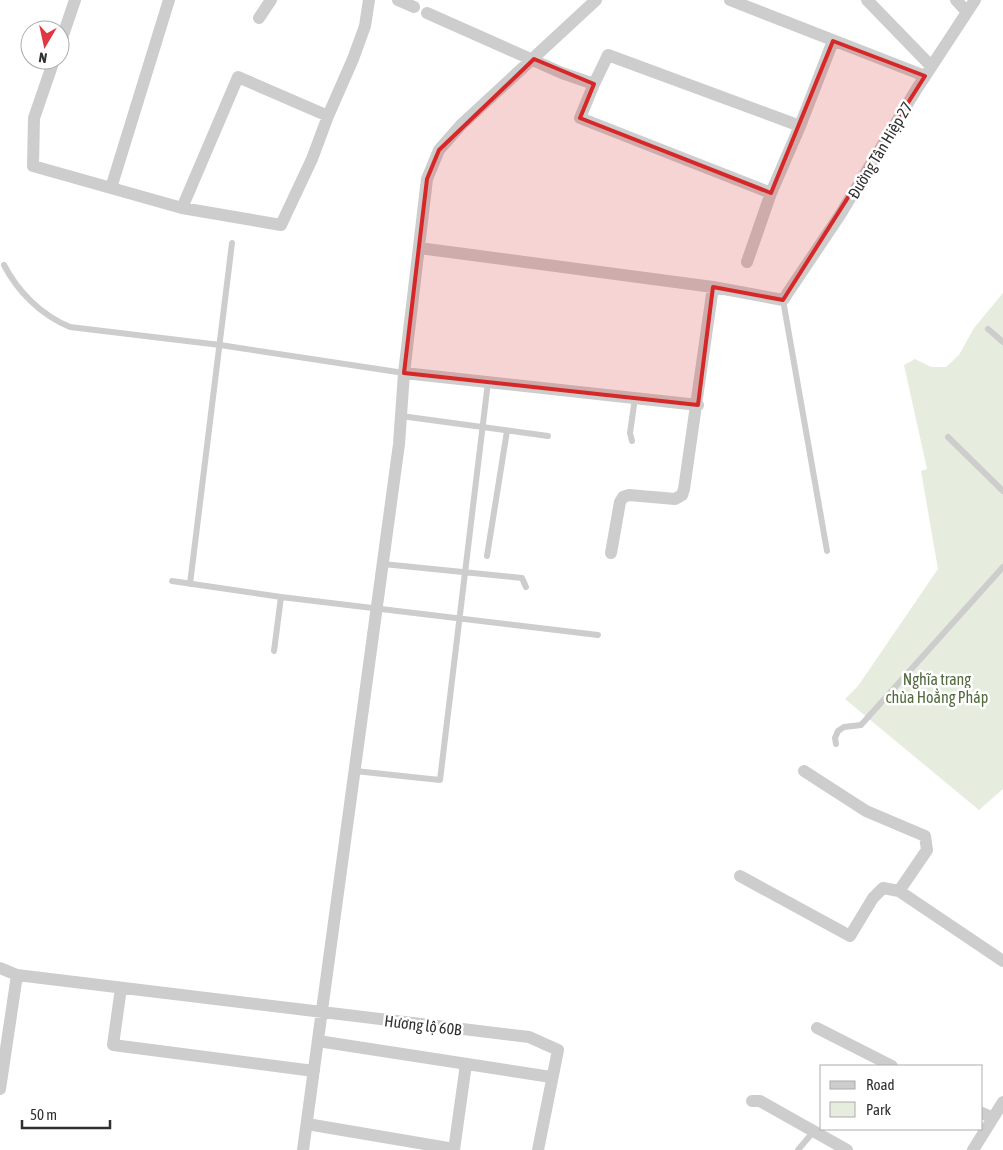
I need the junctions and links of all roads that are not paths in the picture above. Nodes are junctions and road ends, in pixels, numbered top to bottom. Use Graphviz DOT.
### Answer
graph roads {
  1 [pos="75,0"];
  2 [pos="169,0"];
  3 [pos="272,0"];
  4 [pos="369,0"];
  5 [pos="398,0"];
  6 [pos="596,0"];
  7 [pos="730,0"];
  8 [pos="866,0"];
  9 [pos="956,0"];
  10 [pos="975,0"];
  11 [pos="414,7"];
  12 [pos="967,12"];
  13 [pos="427,13"];
  14 [pos="259,18"];
  15 [pos="68,20"];
  16 [pos="833,41"];
  17 [pos="534,59"];
  18 [pos="51,70"];
  19 [pos="928,71"];
  20 [pos="594,84"];
  21 [pos="328,116"];
  22 [pos="800,126"];
  23 [pos="111,188"];
  24 [pos="771,194"];
  25 [pos="182,208"];
  26 [pos="232,243"];
  27 [pos="419,248"];
  28 [pos="747,262"];
  29 [pos="4,265"];
  30 [pos="713,287"];
  31 [pos="783,300"];
  32 [pos="988,329"];
  33 [pos="1003,342"];
  34 [pos="220,346"];
  35 [pos="404,373"];
  36 [pos="488,382"];
  37 [pos="635,398"];
  38 [pos="698,405"];
  39 [pos="401,416"];
  40 [pos="482,427"];
  41 [pos="507,431"];
  42 [pos="548,436"];
  43 [pos="948,437"];
  44 [pos="632,441"];
  45 [pos="1003,491"];
  46 [pos="827,551"];
  47 [pos="611,553"];
  48 [pos="487,556"];
  49 [pos="383,564"];
  50 [pos="1003,567"];
  51 [pos="464,572"];
  52 [pos="172,582"];
  53 [pos="190,584"];
  54 [pos="526,587"];
  55 [pos="281,597"];
  56 [pos="377,608"];
  57 [pos="458,618"];
  58 [pos="598,635"];
  59 [pos="274,651"];
  60 [pos="836,744"];
  61 [pos="355,771"];
  62 [pos="804,771"];
  63 [pos="740,876"];
  64 [pos="899,891"];
  65 [pos="1003,961"];
  66 [pos="0,968"];
  67 [pos="17,975"];
  68 [pos="121,988"];
  69 [pos="323,1013"];
  70 [pos="817,1028"];
  71 [pos="318,1042"];
  72 [pos="466,1064"];
  73 [pos="890,1065"];
  74 [pos="314,1071"];
  75 [pos="552,1077"];
  76 [pos="0,1090"];
  77 [pos="752,1101"];
  78 [pos="1003,1102"];
  79 [pos="987,1115"];
  80 [pos="307,1124"];
  81 [pos="981,1130"];
  82 [pos="814,1131"];
  83 [pos="454,1149"];
  84 [pos="304,1150"];
  85 [pos="538,1150"];
  86 [pos="798,1150"];
  87 [pos="847,1150"];
  88 [pos="973,1150"];
  1 -- 15 [label="street"];
  2 -- 23 [label="street"];
  3 -- 14 [label="street"];
  4 -- 21 [label="street"];
  5 -- 11 [label="street"];
  6 -- 17 [label="street"];
  7 -- 16 [label="street"];
  8 -- 19 [label="street"];
  9 -- 12 [label="street"];
  10 -- 12 [label="street, Đường Tân Hiệp 27"];
  12 -- 19 [label="street, Đường Tân Hiệp 27"];
  13 -- 17 [label="street"];
  16 -- 19 [label="street"];
  16 -- 22 [label="street"];
  17 -- 20 [label="street"];
  17 -- 27 [label="street"];
  18 -- 23 [label="street"];
  19 -- 31 [label="street, Đường Tân Hiệp 27"];
  20 -- 22 [label="street"];
  20 -- 24 [label="street"];
  21 -- 25 [label="street"];
  21 -- 25 [label="street"];
  22 -- 24 [label="street"];
  23 -- 25 [label="street"];
  24 -- 28 [label="street"];
  26 -- 34 [label="lane"];
  27 -- 30 [label="street"];
  27 -- 35 [label="street"];
  29 -- 34 [label="lane"];
  30 -- 31 [label="street"];
  30 -- 38 [label="street"];
  31 -- 46 [label="lane"];
  32 -- 33 [label="lane"];
  34 -- 35 [label="lane"];
  34 -- 53 [label="lane"];
  35 -- 36 [label="street"];
  35 -- 39 [label="street"];
  36 -- 37 [label="street"];
  36 -- 40 [label="lane"];
  37 -- 38 [label="street"];
  37 -- 44 [label="lane"];
  38 -- 47 [label="street"];
  39 -- 40 [label="lane"];
  39 -- 49 [label="street"];
  40 -- 41 [label="lane"];
  40 -- 51 [label="lane"];
  41 -- 42 [label="lane"];
  41 -- 48 [label="lane"];
  43 -- 45 [label="lane"];
  49 -- 51 [label="lane"];
  49 -- 56 [label="street"];
  50 -- 60 [label="lane"];
  51 -- 54 [label="lane"];
  51 -- 57 [label="lane"];
  52 -- 53 [label="lane"];
  53 -- 55 [label="lane"];
  55 -- 56 [label="lane"];
  55 -- 59 [label="lane"];
  56 -- 57 [label="lane"];
  56 -- 61 [label="street"];
  57 -- 58 [label="lane"];
  57 -- 61 [label="lane"];
  61 -- 69 [label="street"];
  62 -- 64 [label="street"];
  63 -- 64 [label="street"];
  64 -- 65 [label="street"];
  66 -- 67 [label="street"];
  67 -- 68 [label="street"];
  67 -- 76 [label="street"];
  68 -- 69 [label="street"];
  68 -- 74 [label="street"];
  69 -- 71 [label="street"];
  69 -- 75 [label="street, Hương lộ 60B"];
  70 -- 73 [label="street"];
  71 -- 72 [label="street"];
  71 -- 74 [label="street"];
  72 -- 75 [label="street"];
  72 -- 83 [label="street"];
  74 -- 80 [label="street"];
  75 -- 85 [label="street, Hương lộ 60B"];
  77 -- 82 [label="street"];
  78 -- 79 [label="street"];
  80 -- 83 [label="street"];
  80 -- 84 [label="street"];
  81 -- 88 [label="street"];
  82 -- 86 [label="lane"];
  82 -- 87 [label="street"];
}
